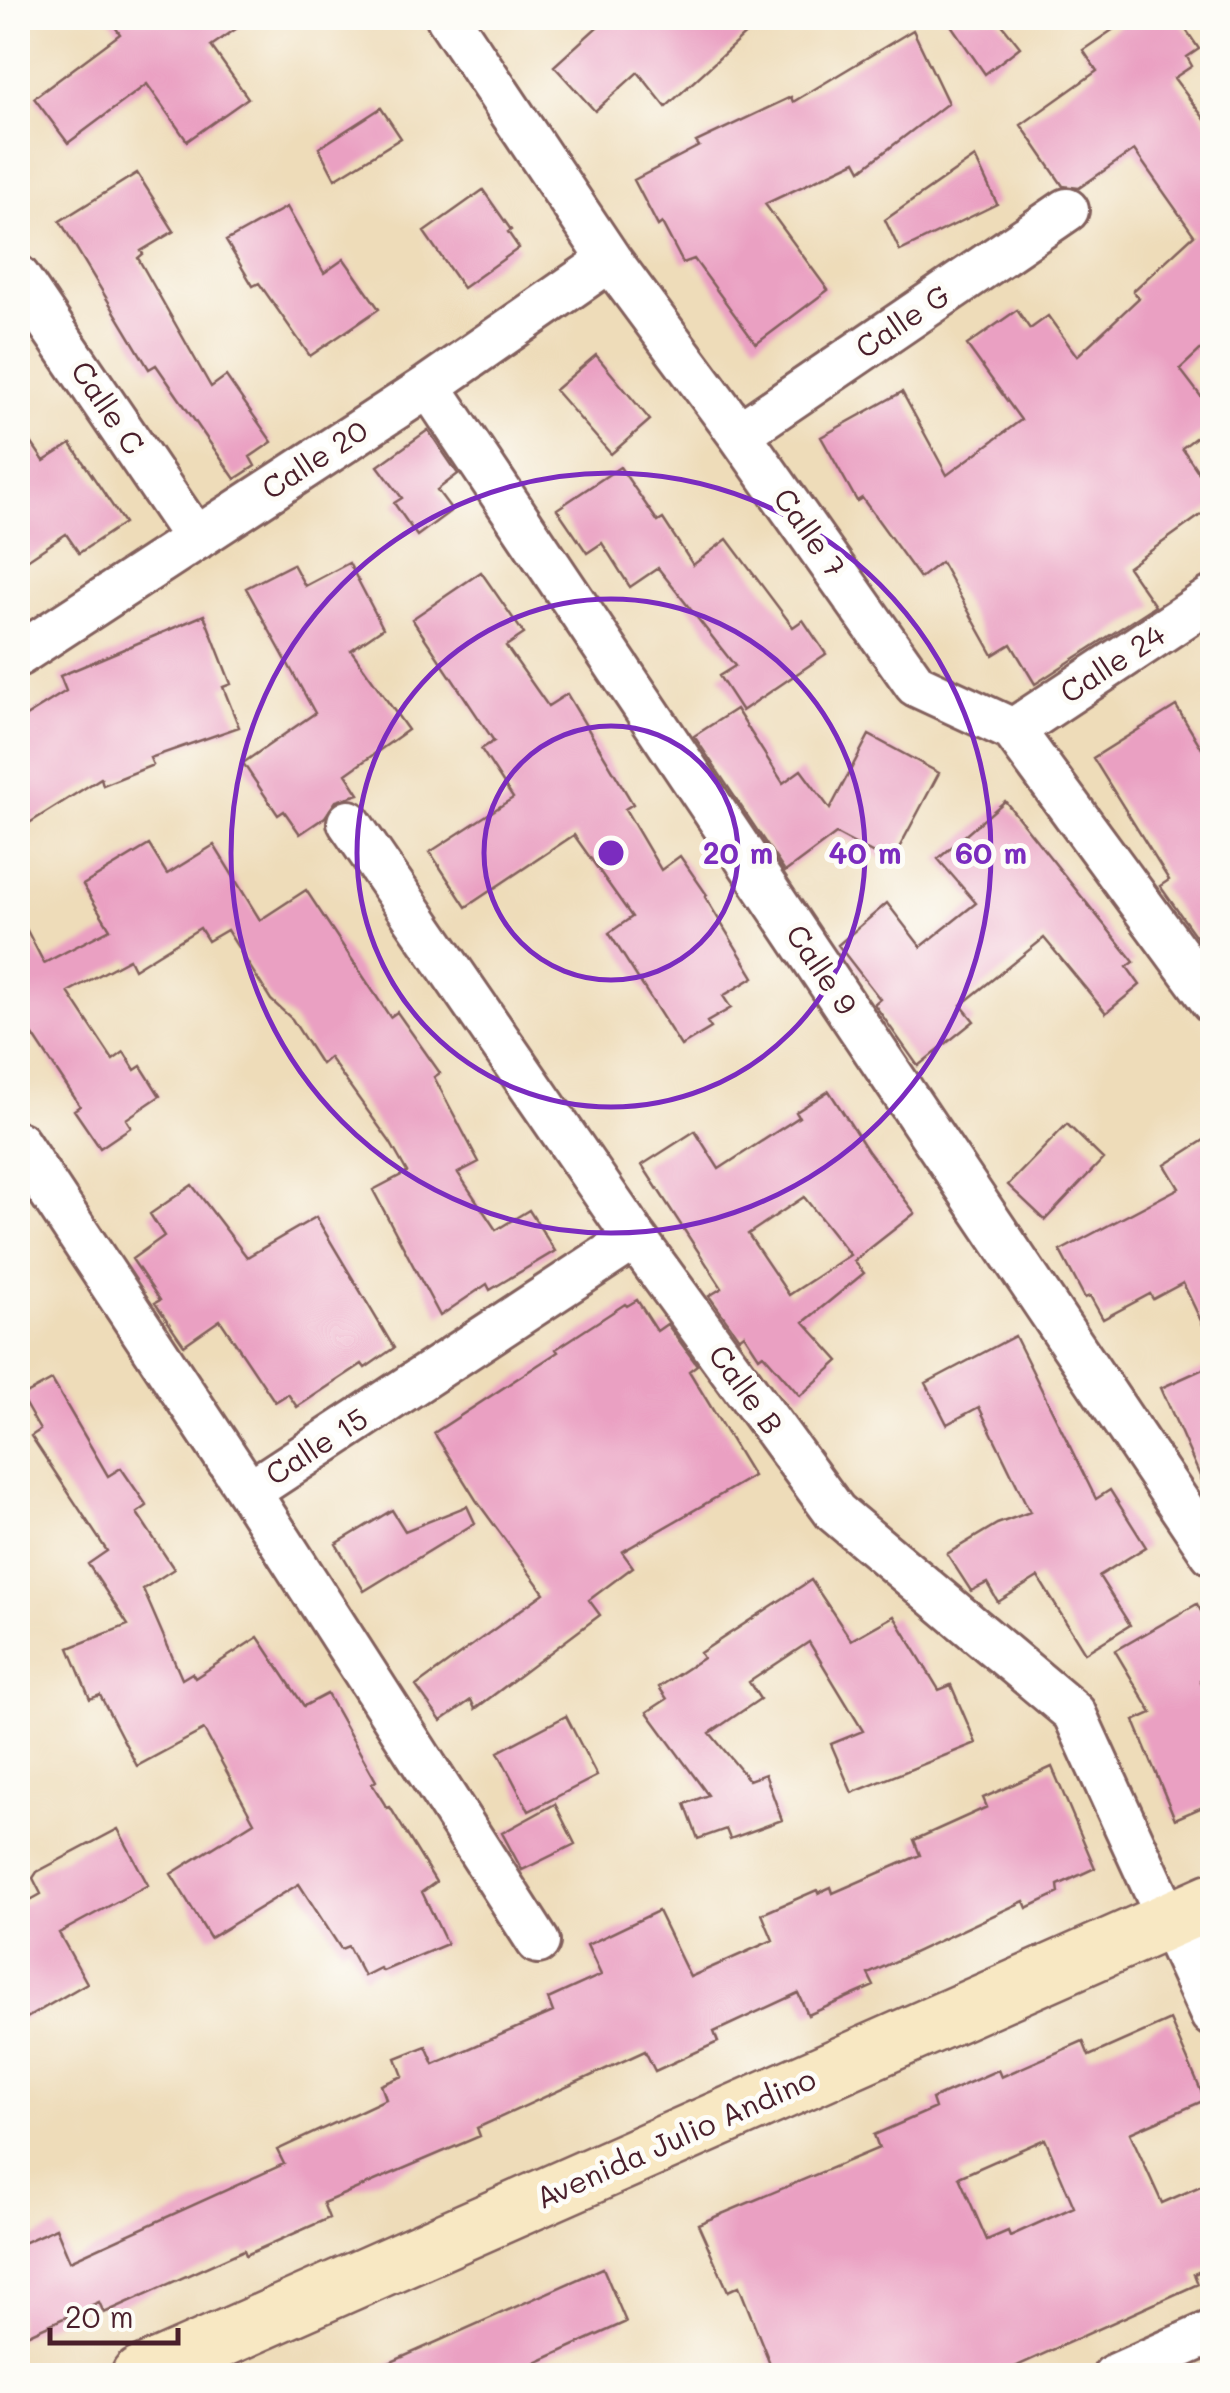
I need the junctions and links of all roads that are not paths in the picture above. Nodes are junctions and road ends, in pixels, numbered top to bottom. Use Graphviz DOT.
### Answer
graph roads {
  1 [pos="448,18"];
  2 [pos="1067,210"];
  3 [pos="610,260"];
  4 [pos="18,278"];
  5 [pos="428,386"];
  6 [pos="739,434"];
  7 [pos="196,539"];
  8 [pos="1212,598"];
  9 [pos="18,655"];
  10 [pos="1012,730"];
  11 [pos="349,822"];
  12 [pos="1212,1001"];
  13 [pos="18,1144"];
  14 [pos="635,1238"];
  15 [pos="249,1492"];
  16 [pos="1212,1554"];
  17 [pos="1191,1911"];
  18 [pos="538,1942"];
  19 [pos="1212,2016"];
  20 [pos="1212,2332"];
  21 [pos="139,2376"];
  22 [pos="1114,2376"];
  1 -- 3 [label="street, Calle 7"];
  2 -- 6 [label="street, Calle G"];
  3 -- 5 [label="street, Calle 20"];
  3 -- 6 [label="street, Calle 7"];
  4 -- 7 [label="street, Calle C"];
  5 -- 7 [label="street, Calle 20"];
  5 -- 16 [label="street, Calle 9"];
  6 -- 10 [label="street, Calle 7"];
  7 -- 9 [label="street, Calle 20"];
  8 -- 10 [label="street, Calle 24"];
  10 -- 12 [label="street, Calle 7"];
  11 -- 14 [label="street, Calle B"];
  13 -- 15 [label="street, Calle 15"];
  14 -- 15 [label="street, Calle 15"];
  14 -- 17 [label="street, Calle B"];
  15 -- 18 [label="street"];
  17 -- 19 [label="street, Calle B"];
  17 -- 21 [label="street, Avenida Julio Andino"];
  20 -- 22 [label="street"];
}
